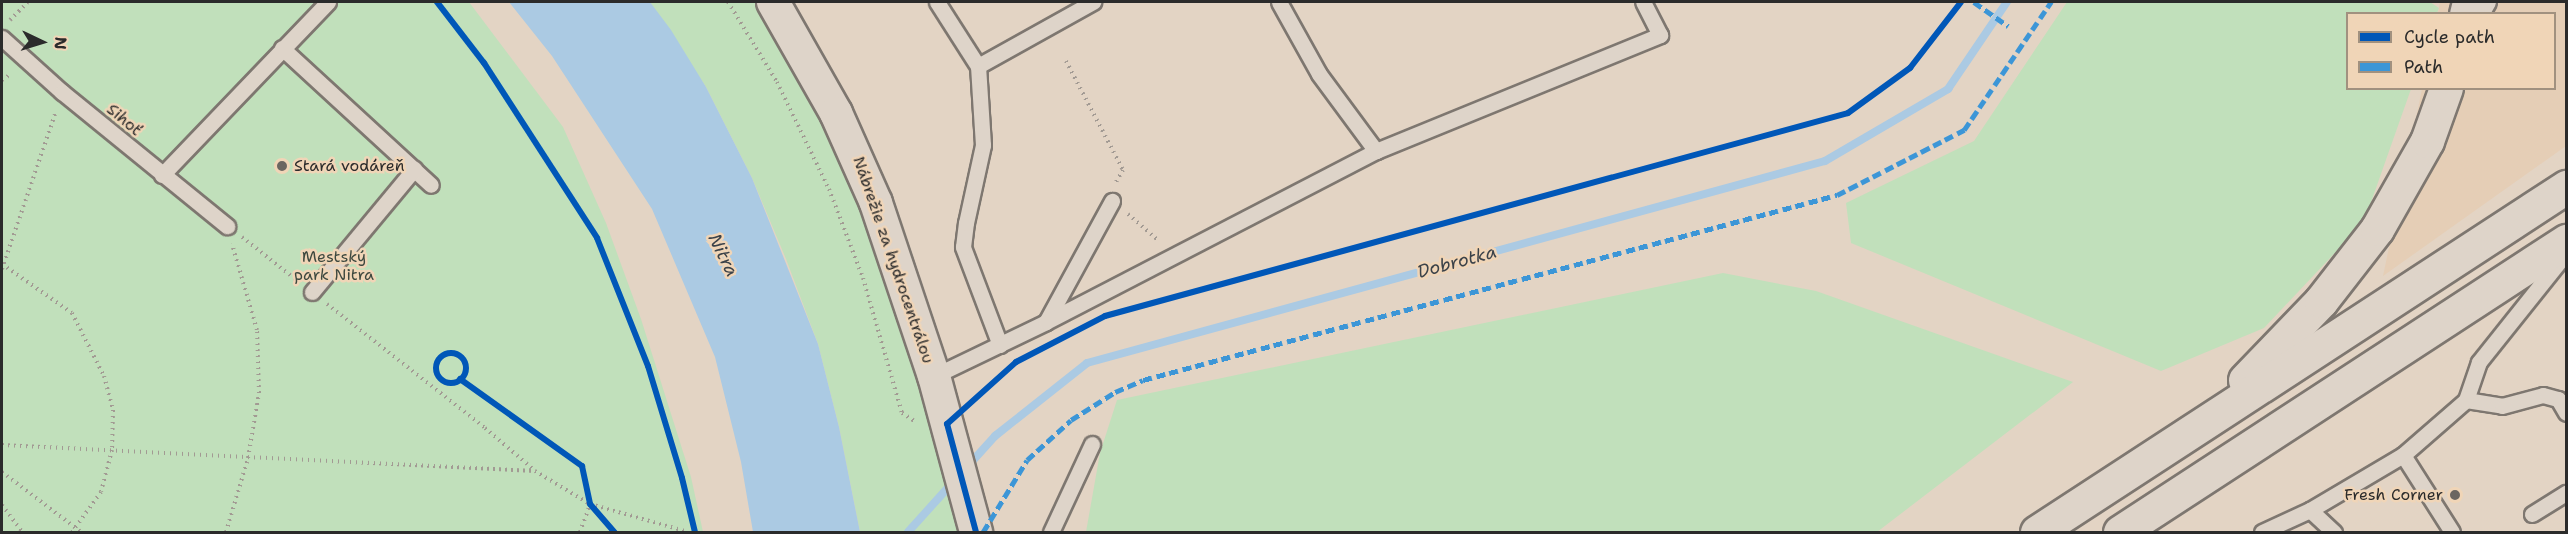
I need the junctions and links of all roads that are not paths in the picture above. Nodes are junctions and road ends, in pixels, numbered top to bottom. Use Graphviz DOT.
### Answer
graph roads {
  1 [pos="328,2"];
  2 [pos="773,2"];
  3 [pos="937,2"];
  4 [pos="1093,2"];
  5 [pos="1279,2"];
  6 [pos="1643,2"];
  7 [pos="2,38"];
  8 [pos="282,48"];
  9 [pos="978,66"];
  10 [pos="2445,90"];
  11 [pos="1376,151"];
  12 [pos="414,169"];
  13 [pos="162,175"];
  14 [pos="431,185"];
  15 [pos="2566,187"];
  16 [pos="1112,201"];
  17 [pos="227,226"];
  18 [pos="2566,242"];
  19 [pos="2566,253"];
  20 [pos="312,292"];
  21 [pos="1046,322"];
  22 [pos="1000,345"];
  23 [pos="934,376"];
  24 [pos="2466,400"];
  25 [pos="2566,413"];
  26 [pos="2209,418"];
  27 [pos="1092,444"];
  28 [pos="2403,455"];
  29 [pos="2566,493"];
  30 [pos="2310,510"];
  31 [pos="2532,514"];
  32 [pos="976,532"];
  33 [pos="1051,532"];
  34 [pos="2037,532"];
  35 [pos="2120,532"];
  36 [pos="2262,532"];
  37 [pos="2334,532"];
  38 [pos="2452,532"];
  1 -- 8 [label="lane"];
  2 -- 23 [label="street, Nábrežie za hydrocentrálou"];
  3 -- 9 [label="lane"];
  4 -- 9 [label="lane"];
  5 -- 11 [label="lane"];
  6 -- 11 [label="lane"];
  7 -- 13 [label="lane, Sihoť"];
  8 -- 12 [label="lane"];
  8 -- 13 [label="lane"];
  9 -- 22 [label="lane"];
  10 -- 26 [label="main road"];
  11 -- 21 [label="lane"];
  12 -- 14 [label="lane"];
  12 -- 20 [label="lane"];
  13 -- 17 [label="lane, Sihoť"];
  15 -- 26 [label="main road"];
  16 -- 21 [label="lane"];
  18 -- 35 [label="main road"];
  19 -- 24 [label="lane"];
  21 -- 22 [label="lane"];
  22 -- 23 [label="lane"];
  23 -- 32 [label="street, Nábrežie za hydrocentrálou"];
  24 -- 25 [label="lane"];
  24 -- 28 [label="lane"];
  26 -- 34 [label="main road"];
  27 -- 33 [label="lane"];
  28 -- 30 [label="lane"];
  28 -- 38 [label="lane"];
  29 -- 31 [label="lane"];
  30 -- 36 [label="lane"];
  30 -- 37 [label="lane"];
}
